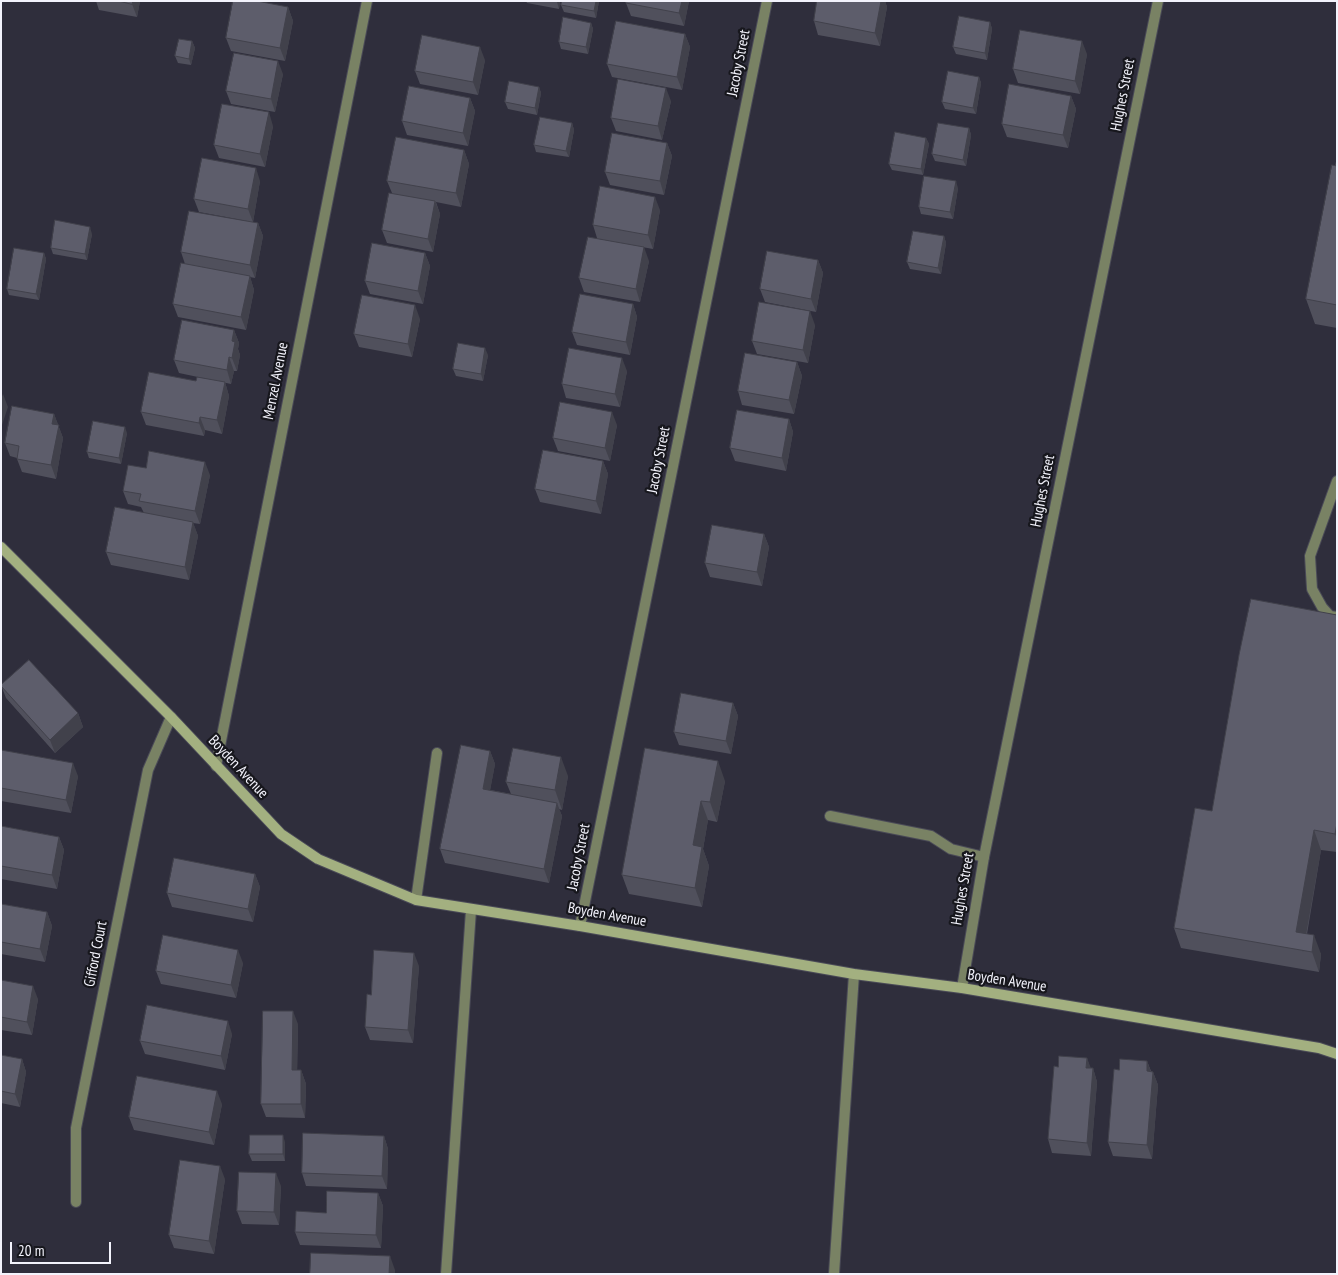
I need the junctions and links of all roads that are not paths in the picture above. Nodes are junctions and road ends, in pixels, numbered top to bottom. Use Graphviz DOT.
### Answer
graph roads {
  1 [pos="367,1"];
  2 [pos="767,1"];
  3 [pos="1158,1"];
  4 [pos="1337,481"];
  5 [pos="1,547"];
  6 [pos="1337,618"];
  7 [pos="171,717"];
  8 [pos="437,753"];
  9 [pos="216,766"];
  10 [pos="830,816"];
  11 [pos="984,857"];
  12 [pos="416,900"];
  13 [pos="471,910"];
  14 [pos="580,926"];
  15 [pos="854,974"];
  16 [pos="962,988"];
  17 [pos="1337,1054"];
  18 [pos="76,1202"];
  19 [pos="446,1274"];
  20 [pos="834,1274"];
  1 -- 9 [label="street, Menzel Avenue"];
  2 -- 14 [label="street, Jacoby Street"];
  3 -- 11 [label="street, Hughes Street"];
  4 -- 6 [label="street"];
  5 -- 7 [label="street, Boyden Avenue"];
  7 -- 9 [label="street, Boyden Avenue"];
  7 -- 18 [label="street, Gifford Court"];
  8 -- 12 [label="street"];
  9 -- 12 [label="street, Boyden Avenue"];
  10 -- 11 [label="street"];
  11 -- 16 [label="street, Hughes Street"];
  12 -- 13 [label="street, Boyden Avenue"];
  13 -- 14 [label="street, Boyden Avenue"];
  13 -- 19 [label="street"];
  14 -- 15 [label="street, Boyden Avenue"];
  15 -- 16 [label="street, Boyden Avenue"];
  15 -- 20 [label="street"];
  16 -- 17 [label="street, Boyden Avenue"];
}
